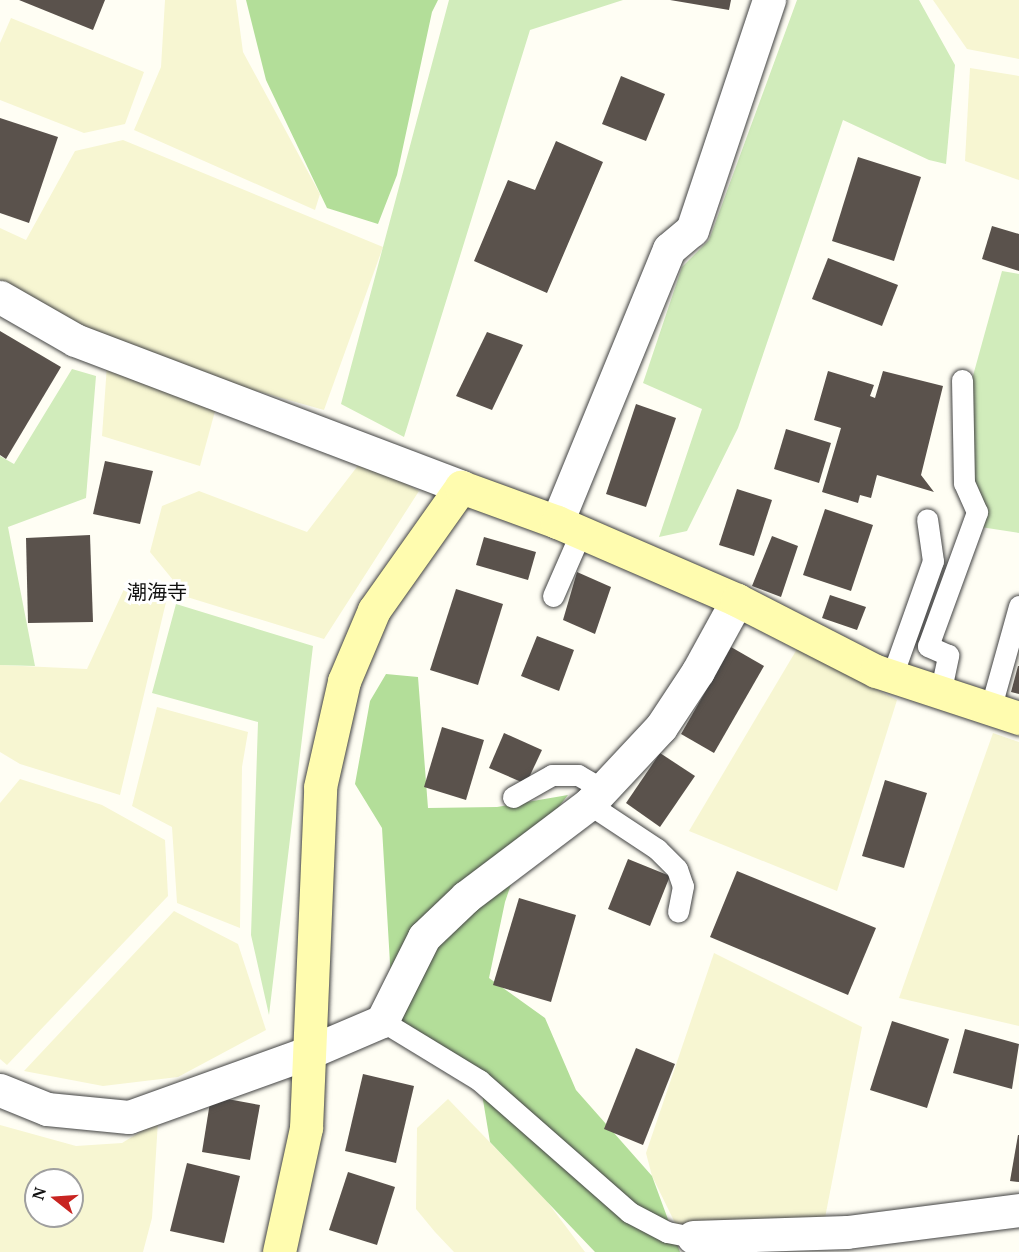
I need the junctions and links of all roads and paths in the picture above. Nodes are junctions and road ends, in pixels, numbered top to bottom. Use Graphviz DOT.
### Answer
graph roads {
  1 [pos="769,0"];
  2 [pos="0,297"];
  3 [pos="962,380"];
  4 [pos="461,487"];
  5 [pos="927,519"];
  6 [pos="569,527"];
  7 [pos="553,597"];
  8 [pos="736,600"];
  9 [pos="1019,606"];
  10 [pos="891,676"];
  11 [pos="940,694"];
  12 [pos="1004,714"];
  13 [pos="596,796"];
  14 [pos="513,797"];
  15 [pos="678,912"];
  16 [pos="382,1021"];
  17 [pos="312,1051"];
  18 [pos="0,1090"];
  19 [pos="1019,1210"];
  20 [pos="693,1237"];
  21 [pos="279,1252"];
  1 -- 6 [label="street"];
  2 -- 4 [label="street"];
  3 -- 11 [label="lane"];
  4 -- 6 [label="street"];
  4 -- 17 [label="street"];
  5 -- 10 [label="lane"];
  6 -- 7 [label="lane"];
  6 -- 8 [label="street"];
  8 -- 10 [label="street"];
  8 -- 13 [label="street"];
  9 -- 12 [label="lane"];
  10 -- 11 [label="street"];
  11 -- 12 [label="street"];
  13 -- 14 [label="lane"];
  13 -- 15 [label="lane"];
  13 -- 16 [label="street"];
  16 -- 17 [label="street"];
  16 -- 20 [label="lane"];
  17 -- 18 [label="street"];
  17 -- 21 [label="street"];
  19 -- 20 [label="street"];
}
